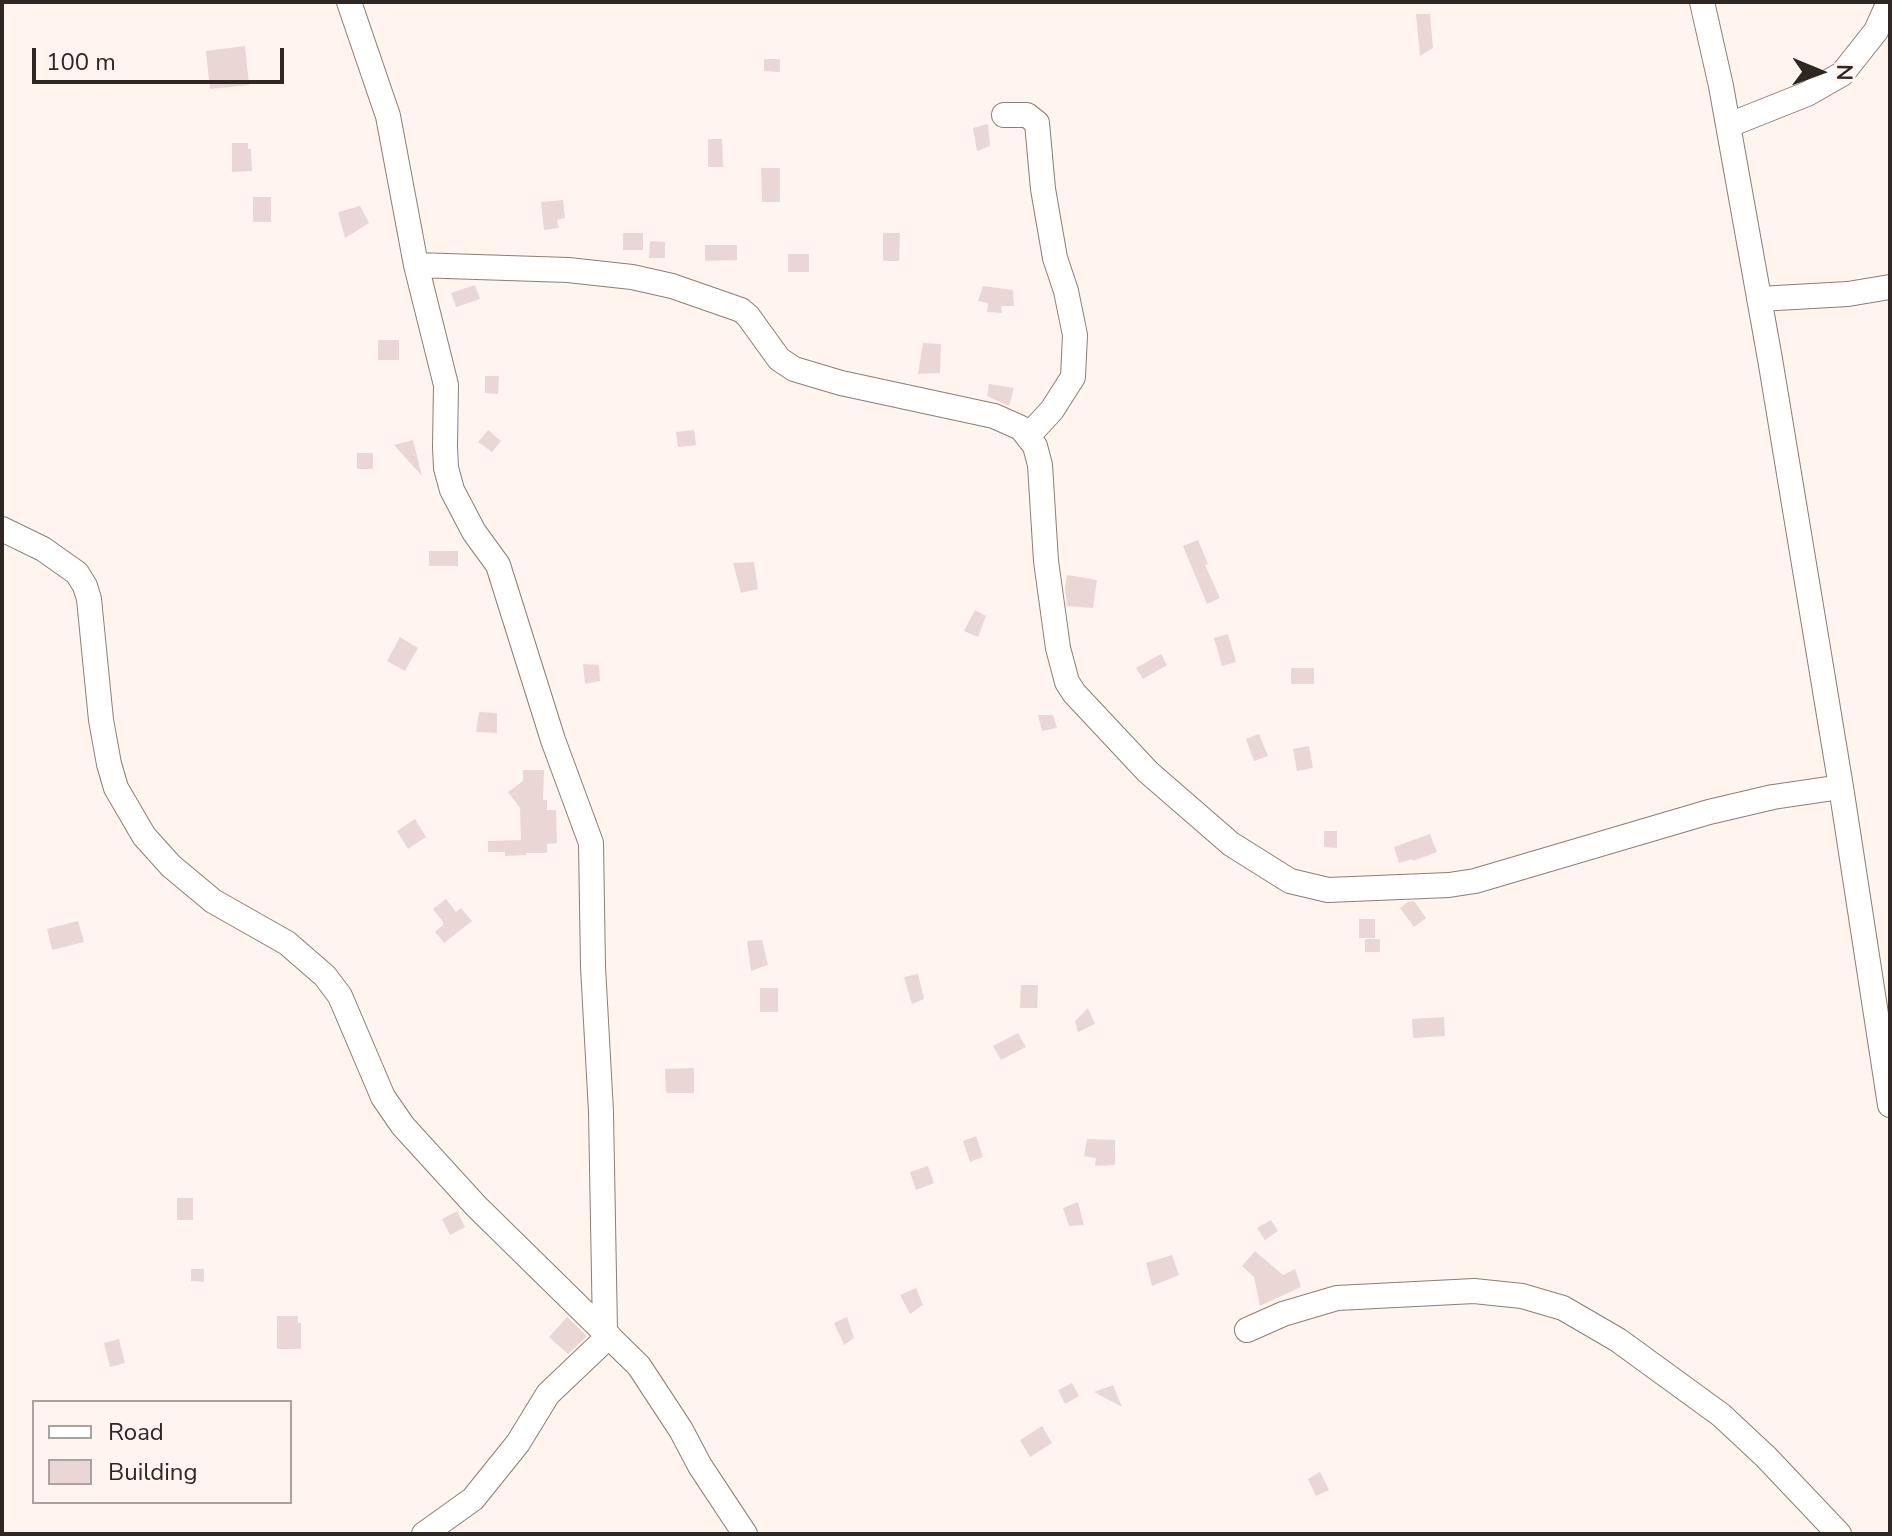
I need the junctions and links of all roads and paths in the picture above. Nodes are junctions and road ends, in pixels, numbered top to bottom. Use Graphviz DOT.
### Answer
graph roads {
  1 [pos="349,2"];
  2 [pos="1702,2"];
  3 [pos="1889,2"];
  4 [pos="1004,115"];
  5 [pos="1729,125"];
  6 [pos="416,265"];
  7 [pos="1890,287"];
  8 [pos="1759,299"];
  9 [pos="1028,436"];
  10 [pos="2,529"];
  11 [pos="1841,787"];
  12 [pos="1890,1105"];
  13 [pos="1247,1330"];
  14 [pos="607,1334"];
  15 [pos="424,1534"];
  16 [pos="745,1534"];
  17 [pos="1839,1534"];
  1 -- 6 [label="street"];
  2 -- 5 [label="street"];
  3 -- 5 [label="street"];
  4 -- 9 [label="street"];
  5 -- 8 [label="street"];
  6 -- 9 [label="street"];
  6 -- 14 [label="street"];
  7 -- 8 [label="street"];
  8 -- 11 [label="street"];
  9 -- 11 [label="street"];
  10 -- 14 [label="street"];
  11 -- 12 [label="street"];
  13 -- 17 [label="street"];
  14 -- 15 [label="street"];
  14 -- 16 [label="street"];
}
